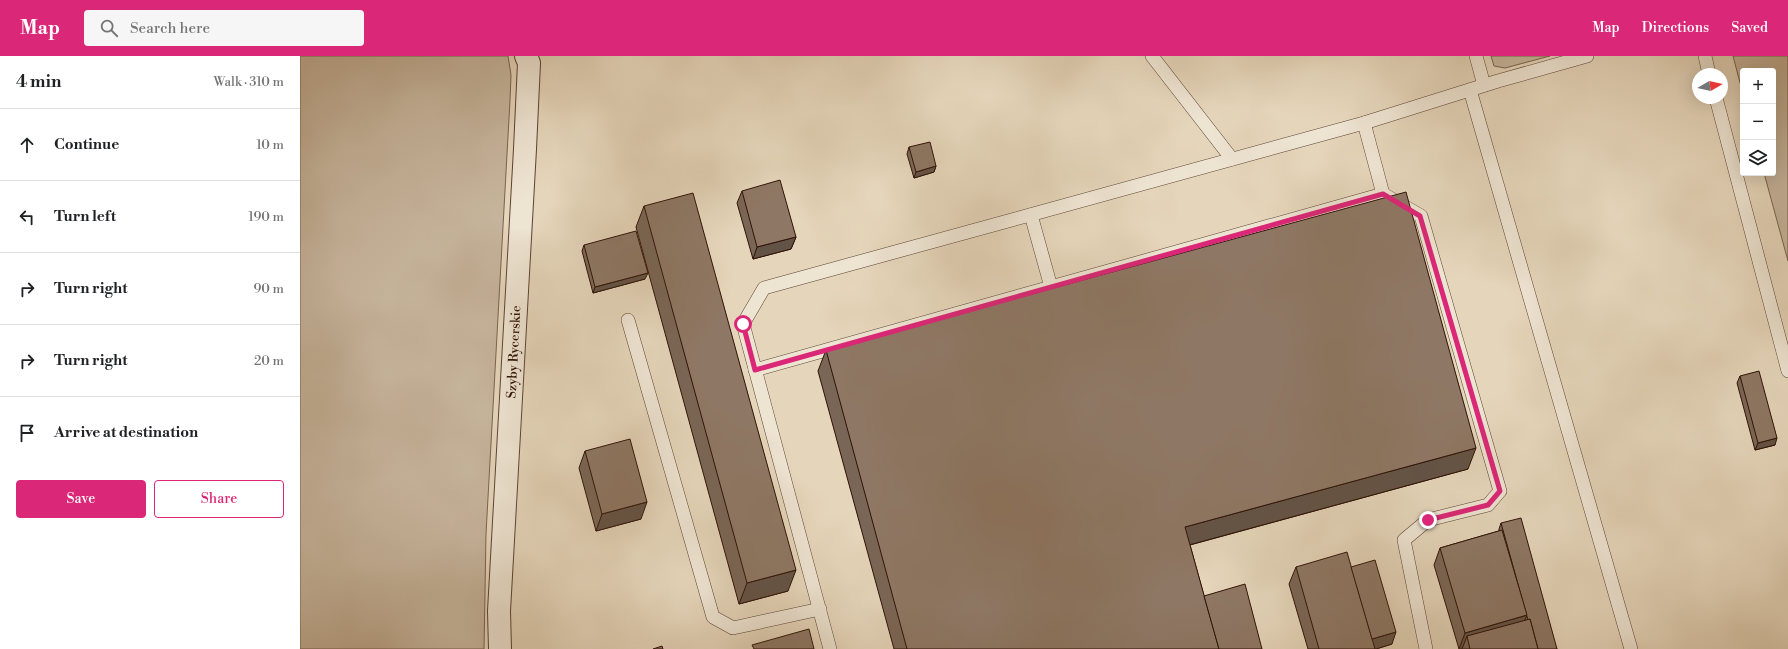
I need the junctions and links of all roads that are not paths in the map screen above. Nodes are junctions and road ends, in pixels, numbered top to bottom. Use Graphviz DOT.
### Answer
graph roads {
  1 [pos="526,56"];
  2 [pos="1152,56"];
  3 [pos="1476,56"];
  4 [pos="1587,56"];
  5 [pos="1704,56"];
  6 [pos="1707,68"];
  7 [pos="1484,85"];
  8 [pos="1470,90"];
  9 [pos="1718,104"];
  10 [pos="1364,123"];
  11 [pos="1232,159"];
  12 [pos="1383,194"];
  13 [pos="1030,215"];
  14 [pos="1051,287"];
  15 [pos="628,320"];
  16 [pos="755,370"];
  17 [pos="1788,372"];
  18 [pos="820,610"];
  19 [pos="500,649"];
  20 [pos="830,649"];
  21 [pos="1426,649"];
  22 [pos="1631,649"];
  1 -- 19 [label="street, Szyby Rycerskie"];
  2 -- 11 [label="lane"];
  3 -- 7 [label="lane"];
  4 -- 7 [label="lane"];
  5 -- 6 [label="lane"];
  7 -- 8 [label="lane"];
  8 -- 10 [label="lane"];
  8 -- 22 [label="lane"];
  9 -- 17 [label="lane"];
  10 -- 11 [label="lane"];
  10 -- 12 [label="lane"];
  11 -- 13 [label="lane"];
  12 -- 14 [label="lane"];
  12 -- 21 [label="lane"];
  13 -- 14 [label="lane"];
  13 -- 16 [label="lane"];
  14 -- 16 [label="lane"];
  15 -- 18 [label="lane"];
  16 -- 18 [label="lane"];
  18 -- 20 [label="lane"];
}
